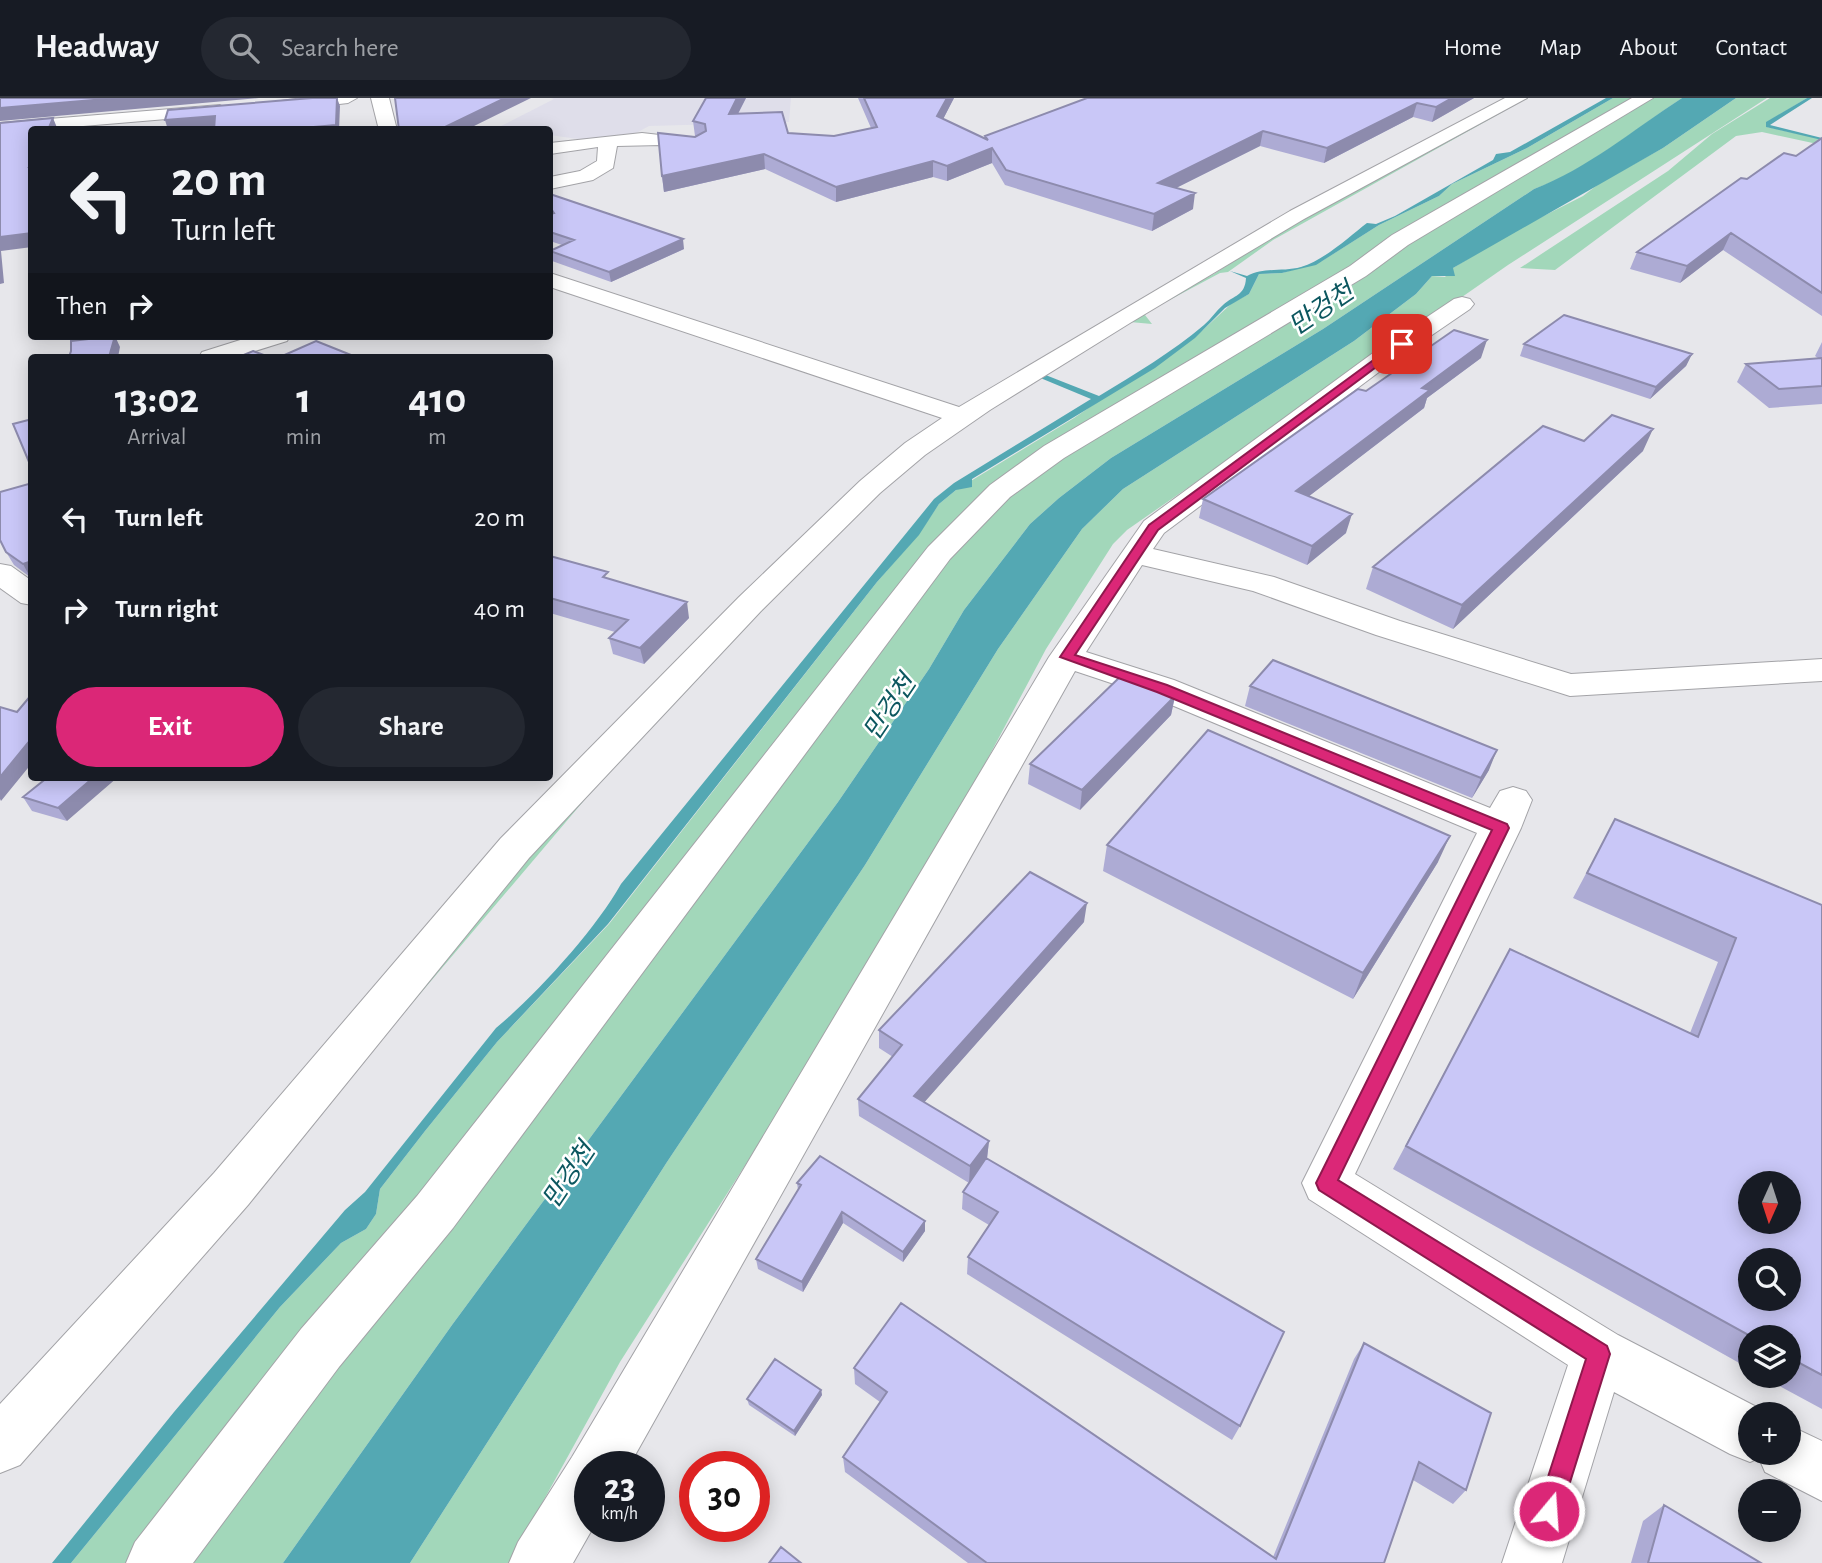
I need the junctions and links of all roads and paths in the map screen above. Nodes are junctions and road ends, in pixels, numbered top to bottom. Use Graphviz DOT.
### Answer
graph roads {
  1 [pos="348,98"];
  2 [pos="380,98"];
  3 [pos="1518,98"];
  4 [pos="1644,98"];
  5 [pos="274,106"];
  6 [pos="233,109"];
  7 [pos="387,126"];
  8 [pos="0,128"];
  9 [pos="608,142"];
  10 [pos="697,144"];
  11 [pos="553,148"];
  12 [pos="553,182"];
  13 [pos="553,281"];
  14 [pos="1462,304"];
  15 [pos="265,340"];
  16 [pos="221,354"];
  17 [pos="963,417"];
  18 [pos="1133,554"];
  19 [pos="0,573"];
  20 [pos="28,593"];
  21 [pos="1066,657"];
  22 [pos="1822,670"];
  23 [pos="1599,1354"];
  24 [pos="1738,1428"];
  25 [pos="0,1445"];
  26 [pos="606,1451"];
  27 [pos="1801,1461"];
  28 [pos="1822,1472"];
  29 [pos="574,1504"];
  30 [pos="156,1563"];
  31 [pos="538,1563"];
  32 [pos="1532,1563"];
  1 -- 5 [label="street"];
  2 -- 7 [label="street"];
  3 -- 17 [label="street"];
  4 -- 30 [label="street"];
  6 -- 8 [label="street"];
  9 -- 10 [label="street"];
  9 -- 11 [label="street"];
  9 -- 12 [label="street"];
  13 -- 17 [label="street"];
  14 -- 18 [label="street"];
  15 -- 16 [label="street"];
  17 -- 25 [label="street"];
  18 -- 21 [label="street"];
  18 -- 22 [label="street"];
  19 -- 20 [label="street"];
  21 -- 23 [label="street"];
  21 -- 26 [label="street"];
  23 -- 24 [label="street"];
  23 -- 32 [label="street"];
  27 -- 28 [label="street"];
  29 -- 31 [label="street"];
}
